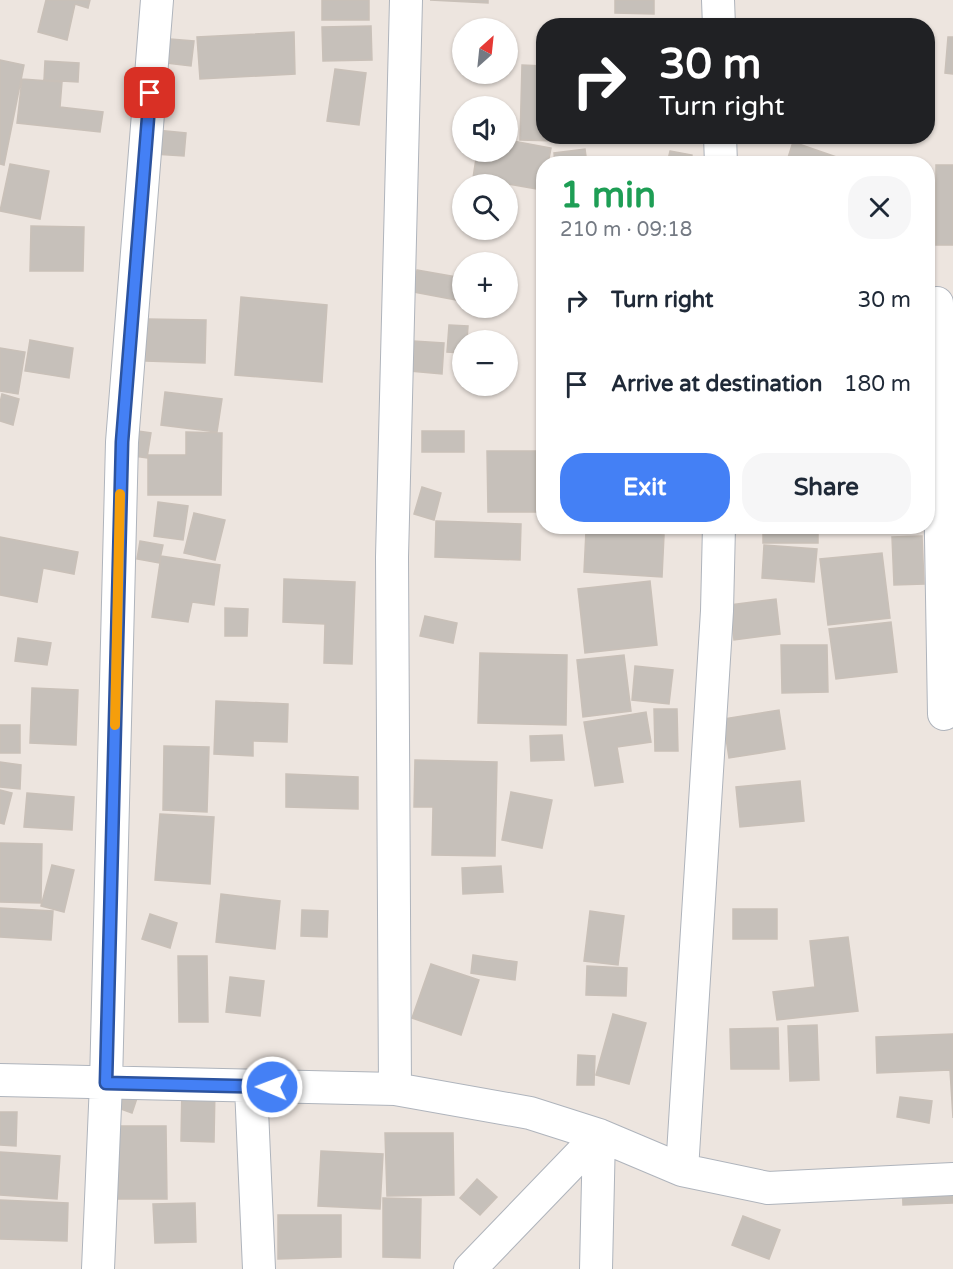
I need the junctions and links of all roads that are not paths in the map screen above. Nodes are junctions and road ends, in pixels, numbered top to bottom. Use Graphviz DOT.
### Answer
graph roads {
  1 [pos="157,0"];
  2 [pos="406,0"];
  3 [pos="718,0"];
  4 [pos="719,18"];
  5 [pos="939,304"];
  6 [pos="719,534"];
  7 [pos="944,714"];
  8 [pos="0,1080"];
  9 [pos="106,1083"];
  10 [pos="251,1086"];
  11 [pos="395,1089"];
  12 [pos="599,1135"];
  13 [pos="682,1170"];
  14 [pos="953,1179"];
  15 [pos="98,1269"];
  16 [pos="259,1269"];
  17 [pos="470,1269"];
  18 [pos="596,1269"];
  1 -- 9 [label="street"];
  2 -- 11 [label="street"];
  3 -- 4 [label="street"];
  5 -- 7 [label="street"];
  6 -- 13 [label="street"];
  8 -- 9 [label="street"];
  9 -- 10 [label="street"];
  9 -- 15 [label="street"];
  10 -- 11 [label="street"];
  10 -- 16 [label="street"];
  11 -- 12 [label="street"];
  12 -- 13 [label="street"];
  12 -- 17 [label="street"];
  12 -- 18 [label="street"];
  13 -- 14 [label="street"];
}
